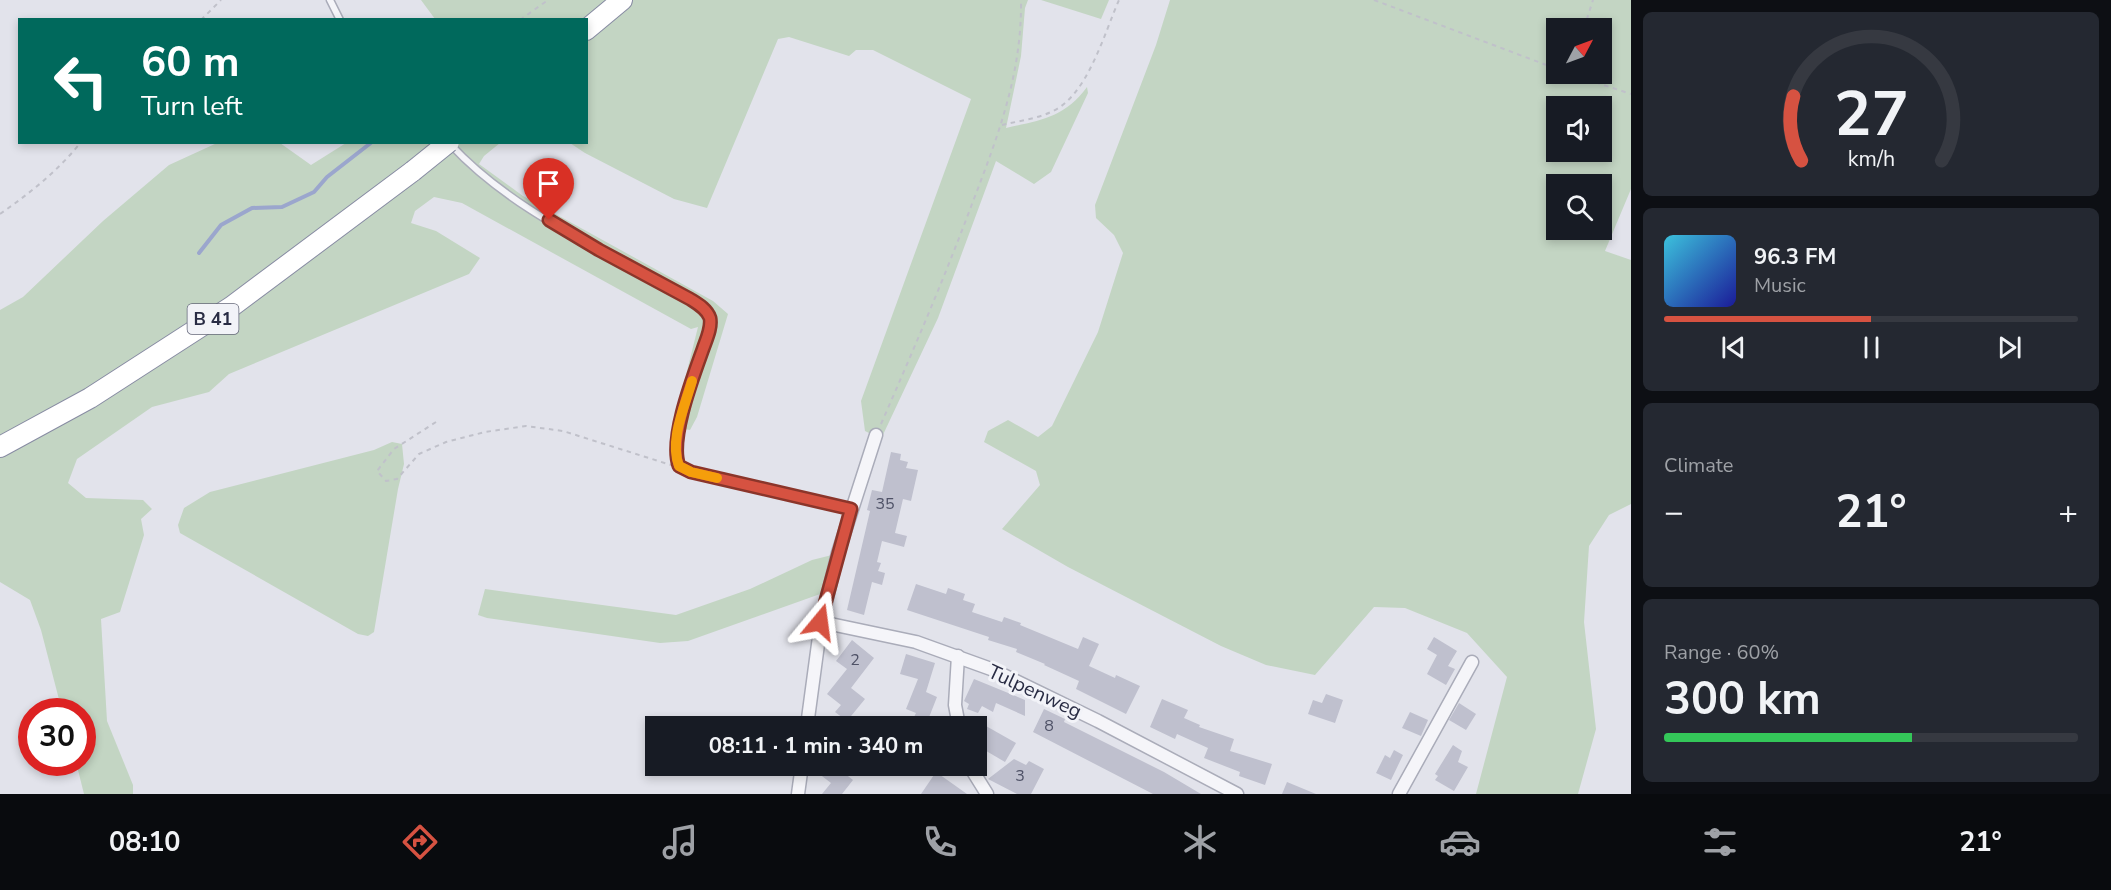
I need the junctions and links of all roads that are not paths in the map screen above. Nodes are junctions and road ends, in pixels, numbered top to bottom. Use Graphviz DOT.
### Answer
graph roads {
  1 [pos="330,0"];
  2 [pos="622,0"];
  3 [pos="338,18"];
  4 [pos="588,28"];
  5 [pos="446,144"];
  6 [pos="450,144"];
  7 [pos="876,435"];
  8 [pos="0,447"];
  9 [pos="851,509"];
  10 [pos="820,622"];
  11 [pos="958,656"];
  12 [pos="1472,662"];
  13 [pos="808,716"];
  14 [pos="957,716"];
  15 [pos="800,776"];
  16 [pos="976,776"];
  17 [pos="798,794"];
  18 [pos="987,794"];
  19 [pos="1236,794"];
  20 [pos="1399,794"];
  1 -- 3 [label="lane"];
  2 -- 4 [label="highway"];
  5 -- 8 [label="highway, B 41, bridge"];
  6 -- 9 [label="lane"];
  7 -- 9 [label="street"];
  9 -- 10 [label="street"];
  10 -- 11 [label="street, Tulpenweg"];
  10 -- 13 [label="street"];
  11 -- 14 [label="street"];
  11 -- 19 [label="street, Tulpenweg"];
  12 -- 20 [label="street"];
  15 -- 17 [label="street"];
  16 -- 18 [label="street"];
}
